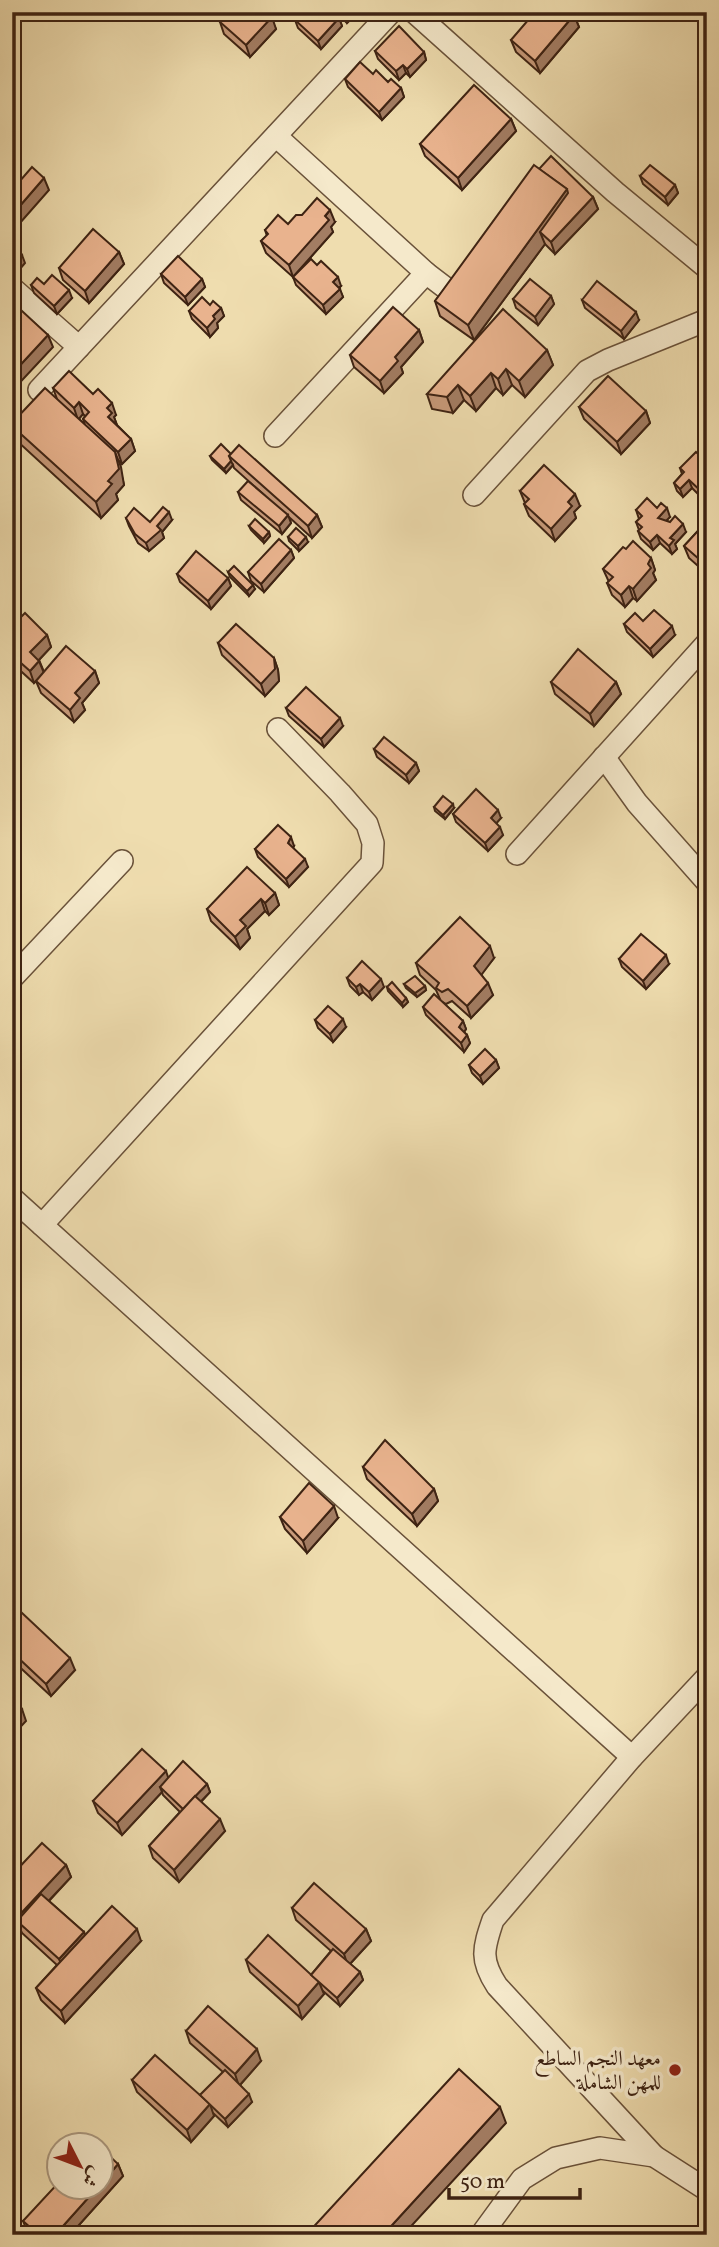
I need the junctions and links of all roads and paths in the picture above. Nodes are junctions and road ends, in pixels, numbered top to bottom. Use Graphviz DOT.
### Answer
graph roads {
  1 [pos="391,12"];
  2 [pos="414,12"];
  3 [pos="275,136"];
  4 [pos="707,268"];
  5 [pos="426,273"];
  6 [pos="12,288"];
  7 [pos="447,289"];
  8 [pos="707,320"];
  9 [pos="79,347"];
  10 [pos="39,390"];
  11 [pos="275,436"];
  12 [pos="474,495"];
  13 [pos="707,643"];
  14 [pos="278,729"];
  15 [pos="604,757"];
  16 [pos="517,855"];
  17 [pos="122,861"];
  18 [pos="707,881"];
  19 [pos="12,978"];
  20 [pos="12,1198"];
  21 [pos="42,1225"];
  22 [pos="707,1676"];
  23 [pos="632,1757"];
  24 [pos="654,2156"];
  25 [pos="707,2190"];
  26 [pos="481,2235"];
  1 -- 3 [label="street"];
  2 -- 4 [label="street"];
  3 -- 5 [label="street"];
  3 -- 9 [label="street"];
  5 -- 7 [label="street"];
  5 -- 11 [label="street"];
  6 -- 9 [label="street"];
  8 -- 12 [label="street"];
  9 -- 10 [label="street"];
  13 -- 15 [label="street"];
  14 -- 21 [label="street"];
  15 -- 16 [label="street"];
  15 -- 18 [label="street"];
  17 -- 19 [label="street"];
  20 -- 21 [label="street"];
  21 -- 23 [label="street"];
  22 -- 23 [label="street"];
  23 -- 24 [label="street"];
  24 -- 25 [label="street"];
  24 -- 26 [label="street"];
}
